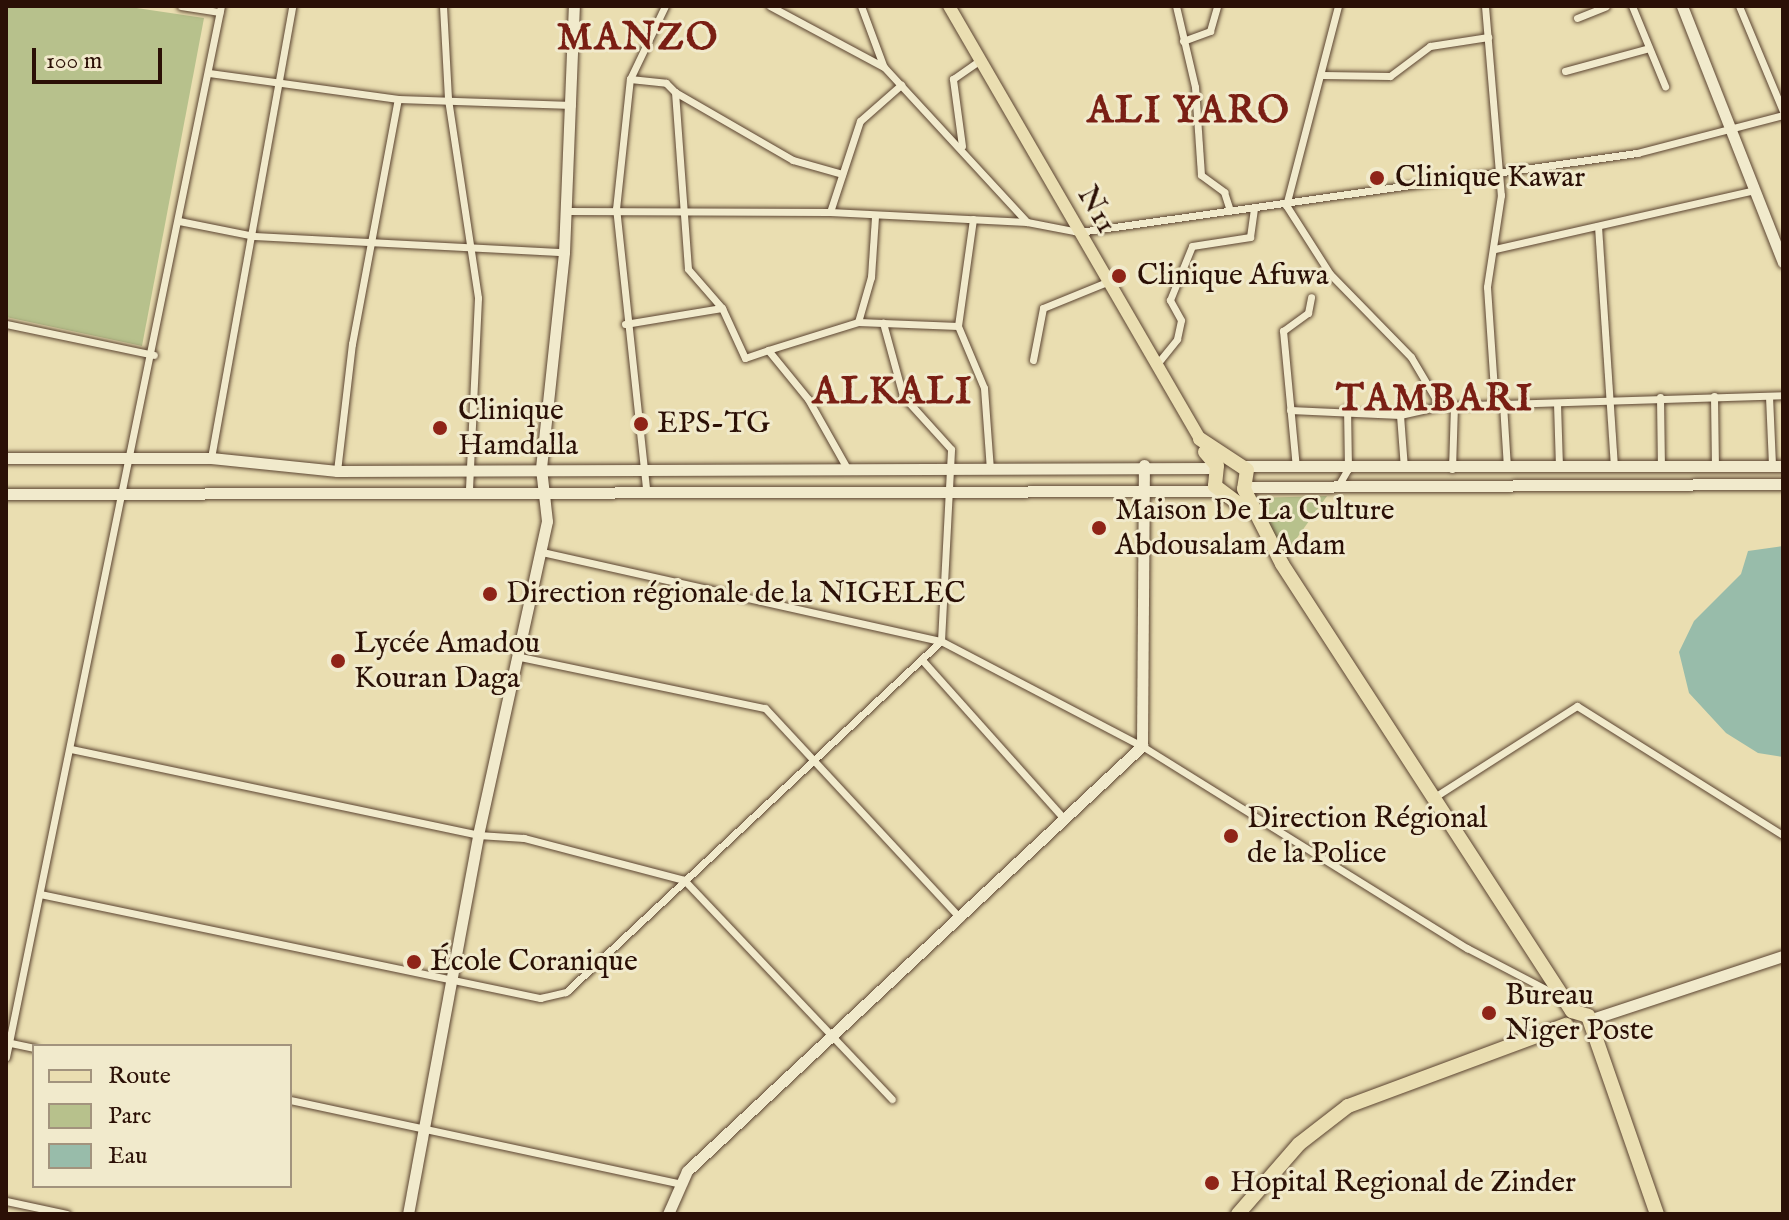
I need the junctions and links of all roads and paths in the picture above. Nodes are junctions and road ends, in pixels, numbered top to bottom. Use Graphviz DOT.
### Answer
graph roads {
  1 [pos="181,6"];
  2 [pos="292,6"];
  3 [pos="443,6"];
  4 [pos="574,6"];
  5 [pos="665,6"];
  6 [pos="770,6"];
  7 [pos="861,6"];
  8 [pos="949,6"];
  9 [pos="1176,6"];
  10 [pos="1217,6"];
  11 [pos="1338,6"];
  12 [pos="1485,6"];
  13 [pos="1606,6"];
  14 [pos="1632,6"];
  15 [pos="1682,6"];
  16 [pos="1739,6"];
  17 [pos="220,9"];
  18 [pos="1577,18"];
  19 [pos="1488,37"];
  20 [pos="1183,41"];
  21 [pos="1649,48"];
  22 [pos="980,60"];
  23 [pos="884,67"];
  24 [pos="1565,71"];
  25 [pos="209,73"];
  26 [pos="1322,75"];
  27 [pos="630,79"];
  28 [pos="901,85"];
  29 [pos="1665,86"];
  30 [pos="281,87"];
  31 [pos="675,92"];
  32 [pos="398,99"];
  33 [pos="448,99"];
  34 [pos="572,105"];
  35 [pos="1783,113"];
  36 [pos="1732,133"];
  37 [pos="963,151"];
  38 [pos="1500,170"];
  39 [pos="842,174"];
  40 [pos="1755,190"];
  41 [pos="1286,205"];
  42 [pos="1254,208"];
  43 [pos="616,209"];
  44 [pos="681,209"];
  45 [pos="1230,210"];
  46 [pos="566,211"];
  47 [pos="830,212"];
  48 [pos="875,216"];
  49 [pos="973,219"];
  50 [pos="179,221"];
  51 [pos="1027,222"];
  52 [pos="1597,224"];
  53 [pos="1079,232"];
  54 [pos="254,236"];
  55 [pos="369,243"];
  56 [pos="1495,249"];
  57 [pos="1780,249"];
  58 [pos="471,250"];
  59 [pos="564,252"];
  60 [pos="1783,262"];
  61 [pos="1107,282"];
  62 [pos="1311,297"];
  63 [pos="722,308"];
  64 [pos="858,322"];
  65 [pos="883,323"];
  66 [pos="6,324"];
  67 [pos="625,324"];
  68 [pos="958,326"];
  69 [pos="768,350"];
  70 [pos="154,355"];
  71 [pos="1033,360"];
  72 [pos="1157,364"];
  73 [pos="1783,395"];
  74 [pos="1714,396"];
  75 [pos="1769,396"];
  76 [pos="1660,397"];
  77 [pos="1611,398"];
  78 [pos="1557,403"];
  79 [pos="1499,404"];
  80 [pos="1440,406"];
  81 [pos="1454,407"];
  82 [pos="1347,408"];
  83 [pos="1290,410"];
  84 [pos="1400,415"];
  85 [pos="1200,439"];
  86 [pos="6,458"];
  87 [pos="211,458"];
  88 [pos="133,459"];
  89 [pos="1144,465"];
  90 [pos="1219,465"];
  91 [pos="1559,465"];
  92 [pos="1244,466"];
  93 [pos="1614,466"];
  94 [pos="1715,466"];
  95 [pos="1778,466"];
  96 [pos="1507,467"];
  97 [pos="1661,467"];
  98 [pos="541,468"];
  99 [pos="1296,468"];
  100 [pos="1404,468"];
  101 [pos="470,469"];
  102 [pos="1348,469"];
  103 [pos="1452,469"];
  104 [pos="644,470"];
  105 [pos="848,470"];
  106 [pos="990,470"];
  107 [pos="337,471"];
  108 [pos="950,471"];
  109 [pos="1783,484"];
  110 [pos="948,487"];
  111 [pos="646,488"];
  112 [pos="1336,488"];
  113 [pos="469,490"];
  114 [pos="543,490"];
  115 [pos="1241,490"];
  116 [pos="1143,491"];
  117 [pos="1218,491"];
  118 [pos="126,493"];
  119 [pos="6,494"];
  120 [pos="542,552"];
  121 [pos="941,641"];
  122 [pos="520,657"];
  123 [pos="923,661"];
  124 [pos="1142,746"];
  125 [pos="71,749"];
  126 [pos="815,761"];
  127 [pos="1432,799"];
  128 [pos="1065,820"];
  129 [pos="478,835"];
  130 [pos="1783,835"];
  131 [pos="684,880"];
  132 [pos="40,894"];
  133 [pos="962,921"];
  134 [pos="1783,956"];
  135 [pos="457,978"];
  136 [pos="1563,998"];
  137 [pos="1577,1024"];
  138 [pos="835,1037"];
  139 [pos="7,1043"];
  140 [pos="32,1048"];
  141 [pos="6,1057"];
  142 [pos="892,1099"];
  143 [pos="292,1100"];
  144 [pos="427,1128"];
  145 [pos="677,1183"];
  146 [pos="6,1201"];
  147 [pos="67,1214"];
  148 [pos="408,1214"];
  149 [pos="668,1214"];
  150 [pos="1238,1214"];
  151 [pos="1249,1214"];
  152 [pos="1648,1214"];
  153 [pos="1657,1214"];
  1 -- 17 [label="street"];
  2 -- 30 [label="street"];
  3 -- 33 [label="street"];
  4 -- 34 [label="street"];
  5 -- 27 [label="street"];
  6 -- 23 [label="street"];
  7 -- 23 [label="street"];
  8 -- 22 [label="main road, N11"];
  9 -- 20 [label="street"];
  10 -- 20 [label="street"];
  11 -- 26 [label="street"];
  12 -- 19 [label="street"];
  13 -- 18 [label="street"];
  14 -- 21 [label="street"];
  15 -- 36 [label="street"];
  16 -- 35 [label="street"];
  17 -- 25 [label="street"];
  19 -- 26 [label="street"];
  19 -- 38 [label="street"];
  20 -- 45 [label="street"];
  21 -- 24 [label="street"];
  21 -- 29 [label="street"];
  22 -- 37 [label="street"];
  22 -- 53 [label="main road, N11"];
  23 -- 28 [label="street"];
  25 -- 30 [label="street"];
  25 -- 50 [label="street"];
  26 -- 41 [label="street"];
  27 -- 31 [label="street"];
  27 -- 43 [label="street"];
  28 -- 37 [label="street"];
  28 -- 39 [label="street"];
  30 -- 32 [label="street"];
  30 -- 54 [label="street"];
  31 -- 39 [label="street"];
  31 -- 44 [label="street"];
  32 -- 33 [label="street"];
  32 -- 55 [label="street"];
  33 -- 34 [label="street"];
  33 -- 58 [label="street"];
  34 -- 46 [label="street"];
  35 -- 36 [label="street"];
  36 -- 38 [label="street"];
  36 -- 40 [label="street"];
  37 -- 51 [label="street"];
  38 -- 41 [label="street"];
  38 -- 56 [label="street"];
  39 -- 47 [label="street"];
  40 -- 52 [label="street"];
  40 -- 57 [label="street"];
  41 -- 42 [label="street"];
  41 -- 80 [label="street"];
  42 -- 45 [label="street"];
  42 -- 72 [label="street"];
  43 -- 44 [label="street"];
  43 -- 46 [label="street"];
  43 -- 67 [label="street"];
  44 -- 47 [label="street"];
  44 -- 63 [label="street"];
  45 -- 53 [label="street"];
  46 -- 59 [label="street"];
  47 -- 48 [label="street"];
  48 -- 49 [label="street"];
  48 -- 64 [label="street"];
  49 -- 51 [label="street"];
  49 -- 68 [label="street"];
  50 -- 54 [label="street"];
  50 -- 70 [label="street"];
  51 -- 53 [label="street"];
  52 -- 56 [label="street"];
  52 -- 77 [label="street"];
  53 -- 61 [label="main road, N11"];
  54 -- 55 [label="street"];
  54 -- 87 [label="street"];
  55 -- 58 [label="street"];
  55 -- 107 [label="street"];
  56 -- 79 [label="street"];
  57 -- 60 [label="street"];
  58 -- 59 [label="street"];
  58 -- 101 [label="street"];
  59 -- 98 [label="street"];
  61 -- 71 [label="street"];
  61 -- 72 [label="main road, N11"];
  62 -- 83 [label="street"];
  63 -- 67 [label="street"];
  63 -- 69 [label="street"];
  64 -- 65 [label="street"];
  64 -- 69 [label="street"];
  65 -- 68 [label="street"];
  65 -- 108 [label="street"];
  66 -- 70 [label="street"];
  67 -- 104 [label="street"];
  68 -- 106 [label="street"];
  69 -- 105 [label="street"];
  70 -- 88 [label="street"];
  72 -- 85 [label="main road, N11"];
  73 -- 75 [label="street"];
  74 -- 75 [label="street"];
  74 -- 76 [label="street"];
  74 -- 94 [label="street"];
  75 -- 95 [label="street"];
  76 -- 77 [label="street"];
  76 -- 97 [label="street"];
  77 -- 78 [label="street"];
  77 -- 93 [label="street"];
  78 -- 79 [label="street"];
  78 -- 91 [label="street"];
  79 -- 81 [label="street"];
  79 -- 96 [label="street"];
  80 -- 81 [label="street"];
  80 -- 84 [label="street"];
  81 -- 103 [label="street"];
  82 -- 83 [label="street"];
  82 -- 84 [label="street"];
  82 -- 102 [label="street"];
  83 -- 99 [label="street"];
  84 -- 100 [label="street"];
  85 -- 90 [label="highway"];
  86 -- 88 [label="street"];
  87 -- 88 [label="street"];
  87 -- 107 [label="street"];
  88 -- 118 [label="street"];
  89 -- 90 [label="street"];
  89 -- 106 [label="street"];
  89 -- 116 [label="street"];
  90 -- 92 [label="highway"];
  90 -- 117 [label="highway"];
  91 -- 93 [label="street"];
  91 -- 96 [label="street"];
  92 -- 99 [label="street"];
  92 -- 115 [label="highway"];
  93 -- 97 [label="street"];
  94 -- 95 [label="street"];
  94 -- 97 [label="street"];
  96 -- 103 [label="street"];
  98 -- 101 [label="street"];
  98 -- 104 [label="street"];
  98 -- 114 [label="street"];
  99 -- 102 [label="street"];
  100 -- 102 [label="street"];
  100 -- 103 [label="street"];
  101 -- 107 [label="street"];
  101 -- 113 [label="street"];
  102 -- 112 [label="street"];
  104 -- 105 [label="street"];
  104 -- 111 [label="street"];
  105 -- 108 [label="street"];
  106 -- 108 [label="street"];
  108 -- 110 [label="street"];
  109 -- 112 [label="street"];
  110 -- 111 [label="street"];
  110 -- 116 [label="street"];
  110 -- 121 [label="street"];
  111 -- 114 [label="street"];
  112 -- 115 [label="street"];
  113 -- 114 [label="street"];
  113 -- 118 [label="street"];
  114 -- 120 [label="street"];
  115 -- 117 [label="highway"];
  115 -- 127 [label="highway"];
  116 -- 117 [label="street"];
  116 -- 124 [label="street"];
  118 -- 119 [label="street"];
  118 -- 125 [label="street"];
  120 -- 121 [label="street"];
  120 -- 122 [label="street"];
  121 -- 123 [label="street"];
  121 -- 124 [label="street"];
  122 -- 126 [label="street"];
  122 -- 129 [label="street"];
  123 -- 126 [label="street"];
  123 -- 128 [label="street"];
  124 -- 128 [label="street"];
  124 -- 136 [label="street"];
  125 -- 129 [label="street"];
  125 -- 132 [label="street"];
  126 -- 131 [label="street"];
  126 -- 133 [label="street"];
  127 -- 130 [label="street"];
  127 -- 136 [label="highway"];
  128 -- 133 [label="street"];
  129 -- 131 [label="street"];
  129 -- 135 [label="street"];
  131 -- 135 [label="street"];
  131 -- 138 [label="street"];
  132 -- 135 [label="street"];
  132 -- 139 [label="street"];
  133 -- 138 [label="street"];
  134 -- 137 [label="street"];
  135 -- 144 [label="street"];
  136 -- 137 [label="highway"];
  137 -- 150 [label="highway"];
  137 -- 151 [label="highway"];
  137 -- 152 [label="highway"];
  137 -- 153 [label="highway"];
  138 -- 142 [label="street"];
  138 -- 145 [label="street"];
  139 -- 140 [label="street"];
  139 -- 141 [label="street"];
  143 -- 144 [label="street"];
  144 -- 145 [label="street"];
  144 -- 148 [label="street"];
  145 -- 149 [label="street"];
  146 -- 147 [label="street"];
}
